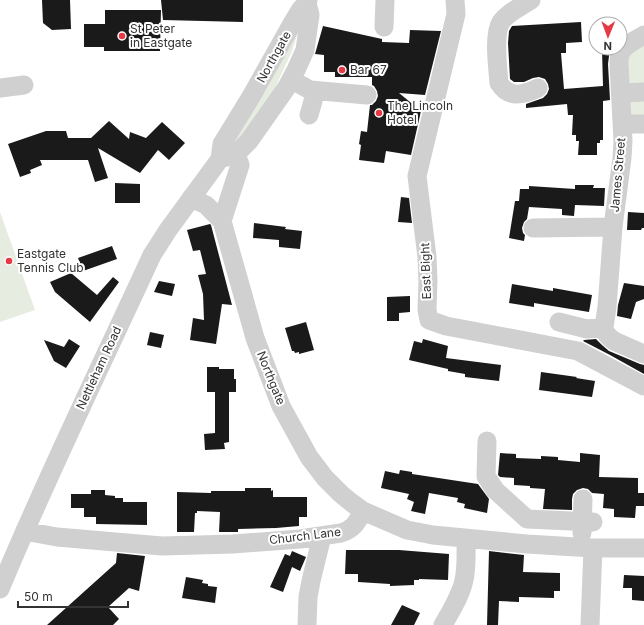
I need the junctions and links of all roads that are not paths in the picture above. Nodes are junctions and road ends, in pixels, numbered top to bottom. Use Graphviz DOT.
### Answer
graph roads {
  1 [pos="385,0"];
  2 [pos="456,0"];
  3 [pos="531,0"];
  4 [pos="308,2"];
  5 [pos="384,27"];
  6 [pos="644,35"];
  7 [pos="291,80"];
  8 [pos="24,84"];
  9 [pos="0,88"];
  10 [pos="538,88"];
  11 [pos="310,90"];
  12 [pos="644,92"];
  13 [pos="621,93"];
  14 [pos="367,95"];
  15 [pos="309,115"];
  16 [pos="228,157"];
  17 [pos="191,198"];
  18 [pos="222,221"];
  19 [pos="613,227"];
  20 [pos="533,228"];
  21 [pos="559,322"];
  22 [pos="604,327"];
  23 [pos="644,354"];
  24 [pos="644,386"];
  25 [pos="487,441"];
  26 [pos="528,499"];
  27 [pos="583,499"];
  28 [pos="363,511"];
  29 [pos="527,519"];
  30 [pos="588,522"];
  31 [pos="25,530"];
  32 [pos="322,536"];
  33 [pos="466,539"];
  34 [pos="527,544"];
  35 [pos="587,548"];
  36 [pos="644,548"];
  37 [pos="0,589"];
  38 [pos="307,625"];
  39 [pos="443,625"];
  40 [pos="590,625"];
  1 -- 5 [label="street"];
  2 -- 24 [label="street, East Bight"];
  3 -- 10 [label="street"];
  4 -- 7 [label="street, Northgate"];
  4 -- 16 [label="street, Northgate"];
  6 -- 13 [label="street, James Street"];
  7 -- 11 [label="street"];
  7 -- 16 [label="street, Northgate"];
  8 -- 9 [label="street"];
  11 -- 14 [label="street"];
  11 -- 15 [label="street"];
  12 -- 13 [label="street"];
  13 -- 19 [label="street, James Street"];
  16 -- 17 [label="street, Nettleham Road"];
  16 -- 18 [label="street, Northgate"];
  17 -- 18 [label="street, Northgate"];
  17 -- 31 [label="street, Nettleham Road"];
  18 -- 28 [label="street, Northgate"];
  19 -- 20 [label="street"];
  19 -- 22 [label="street, James Street"];
  21 -- 22 [label="street"];
  22 -- 23 [label="street"];
  25 -- 29 [label="street"];
  26 -- 29 [label="street"];
  27 -- 30 [label="street"];
  28 -- 32 [label="street, Church Lane"];
  28 -- 33 [label="street"];
  29 -- 30 [label="street"];
  29 -- 34 [label="street"];
  30 -- 35 [label="street"];
  31 -- 32 [label="street, Church Lane"];
  31 -- 37 [label="street, Nettleham Road"];
  32 -- 38 [label="street"];
  33 -- 34 [label="street"];
  33 -- 39 [label="street"];
  34 -- 35 [label="street"];
  35 -- 36 [label="street"];
  35 -- 40 [label="street"];
}
